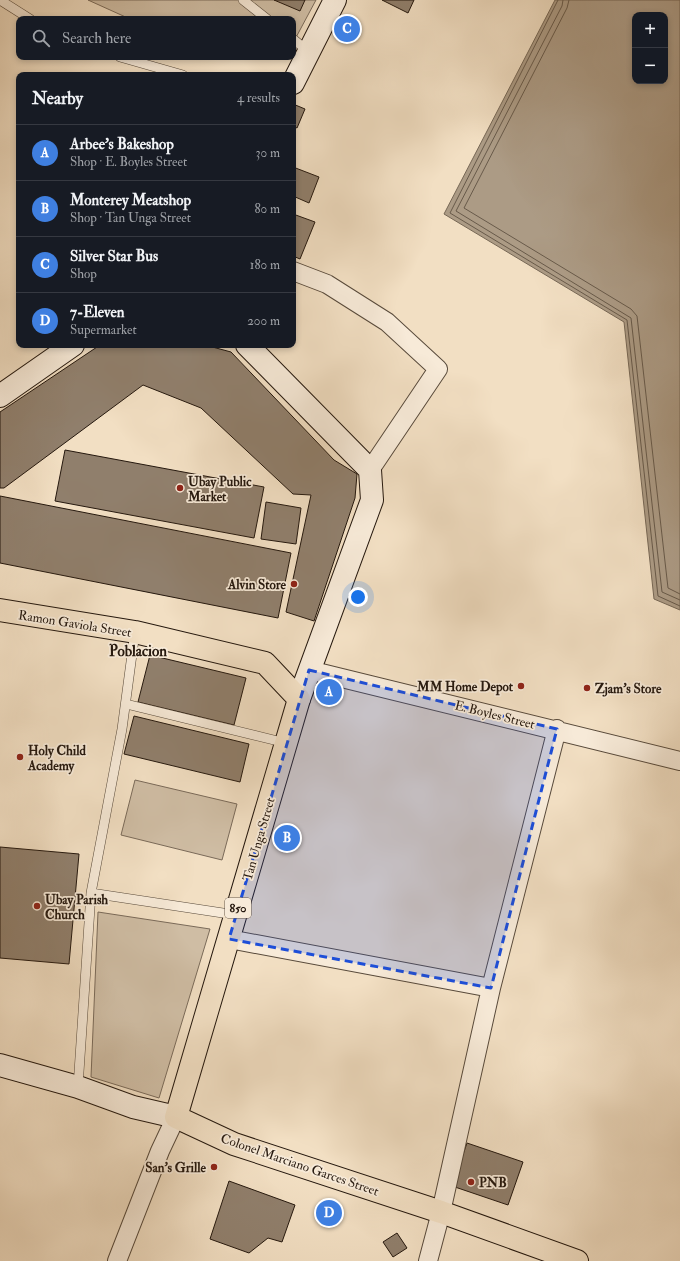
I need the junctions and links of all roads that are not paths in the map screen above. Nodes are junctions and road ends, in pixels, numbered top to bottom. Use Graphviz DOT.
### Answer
graph roads {
  1 [pos="0,0"];
  2 [pos="243,0"];
  3 [pos="335,0"];
  4 [pos="25,16"];
  5 [pos="263,16"];
  6 [pos="301,46"];
  7 [pos="130,60"];
  8 [pos="172,72"];
  9 [pos="295,72"];
  10 [pos="296,272"];
  11 [pos="69,348"];
  12 [pos="250,348"];
  13 [pos="0,396"];
  14 [pos="370,470"];
  15 [pos="0,610"];
  16 [pos="135,632"];
  17 [pos="309,670"];
  18 [pos="299,699"];
  19 [pos="126,704"];
  20 [pos="557,729"];
  21 [pos="286,743"];
  22 [pos="680,761"];
  23 [pos="91,893"];
  24 [pos="236,915"];
  25 [pos="229,939"];
  26 [pos="492,988"];
  27 [pos="0,1065"];
  28 [pos="78,1087"];
  29 [pos="176,1117"];
  30 [pos="441,1212"];
  31 [pos="117,1261"];
  32 [pos="428,1261"];
  33 [pos="577,1261"];
  1 -- 4 [label="lane"];
  2 -- 5 [label="lane"];
  3 -- 6 [label="street"];
  6 -- 9 [label="street"];
  7 -- 8 [label="lane"];
  10 -- 14 [label="street"];
  11 -- 13 [label="street"];
  12 -- 14 [label="street"];
  14 -- 17 [label="street"];
  15 -- 16 [label="main road, Ramon Gaviola Street"];
  16 -- 18 [label="main road, Ramon Gaviola Street"];
  16 -- 19 [label="lane"];
  17 -- 18 [label="street"];
  17 -- 20 [label="street, E. Boyles Street"];
  18 -- 21 [label="main road, Tan Unga Street / 850"];
  19 -- 21 [label="lane"];
  19 -- 23 [label="lane"];
  20 -- 22 [label="street, E. Boyles Street"];
  20 -- 26 [label="street"];
  21 -- 24 [label="main road, Tan Unga Street / 850"];
  23 -- 24 [label="lane"];
  23 -- 28 [label="lane"];
  24 -- 25 [label="main road, Tan Unga Street / 850"];
  25 -- 26 [label="street"];
  25 -- 29 [label="main road, Tan Unga Street / 850"];
  26 -- 30 [label="street"];
  27 -- 28 [label="street, Colonel Marciano Garces Street"];
  28 -- 29 [label="street, Colonel Marciano Garces Street"];
  29 -- 30 [label="main road, Colonel Marciano Garces Street"];
  29 -- 31 [label="street"];
  30 -- 32 [label="street"];
  30 -- 33 [label="main road, Colonel Marciano Garces Street"];
}
